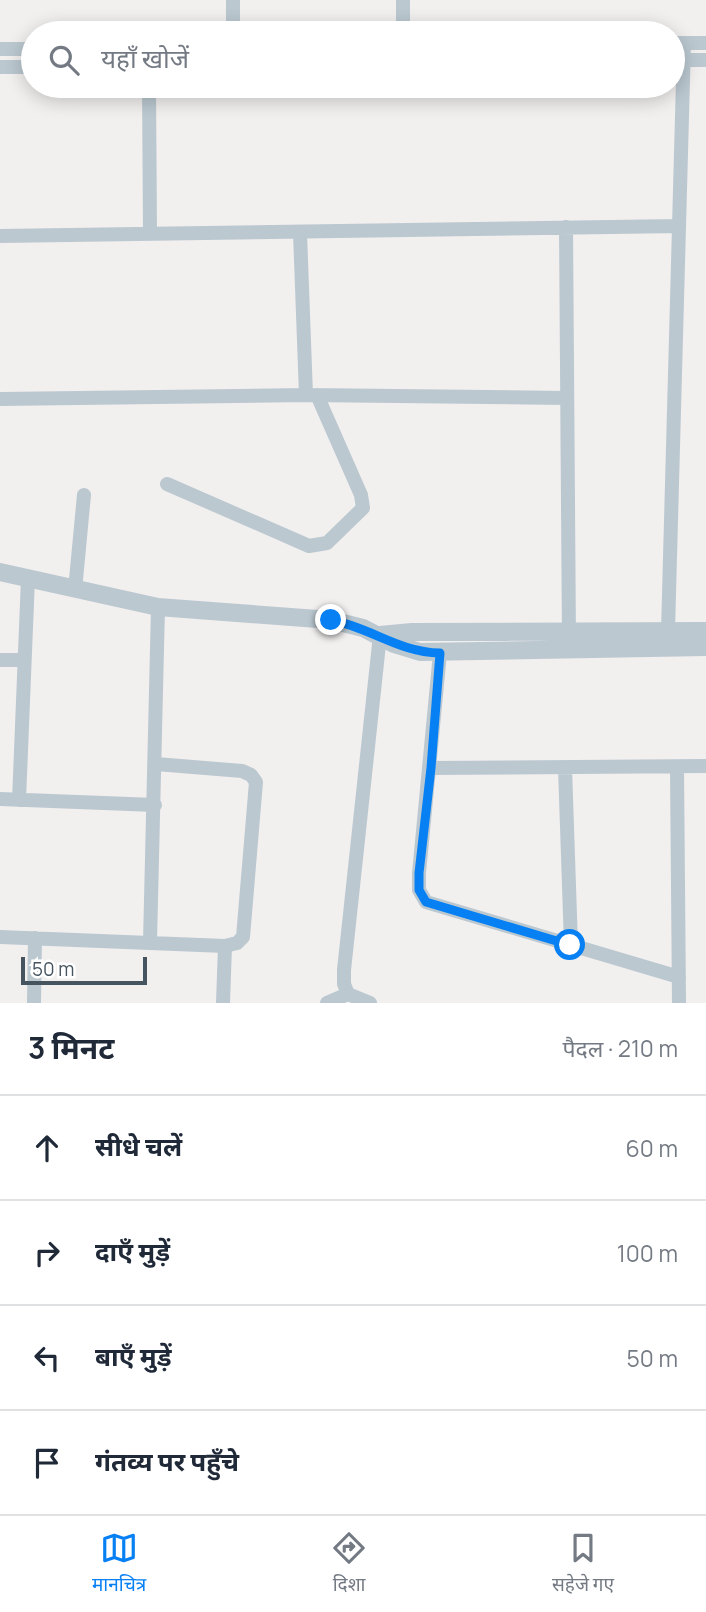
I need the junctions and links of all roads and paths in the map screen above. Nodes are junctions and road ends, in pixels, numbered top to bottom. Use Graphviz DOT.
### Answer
graph roads {
  1 [pos="233,0"];
  2 [pos="403,0"];
  3 [pos="233,21"];
  4 [pos="403,21"];
  5 [pos="685,43"];
  6 [pos="706,43"];
  7 [pos="0,49"];
  8 [pos="21,49"];
  9 [pos="685,60"];
  10 [pos="706,60"];
  11 [pos="0,67"];
  12 [pos="21,67"];
  13 [pos="149,98"];
  14 [pos="678,98"];
  15 [pos="679,226"];
  16 [pos="566,227"];
  17 [pos="300,233"];
  18 [pos="150,234"];
  19 [pos="0,236"];
  20 [pos="312,396"];
  21 [pos="567,398"];
  22 [pos="0,399"];
  23 [pos="167,484"];
  24 [pos="84,495"];
  25 [pos="0,572"];
  26 [pos="28,578"];
  27 [pos="75,590"];
  28 [pos="158,607"];
  29 [pos="668,631"];
  30 [pos="706,631"];
  31 [pos="380,635"];
  32 [pos="569,640"];
  33 [pos="706,647"];
  34 [pos="440,653"];
  35 [pos="0,660"];
  36 [pos="23,660"];
  37 [pos="156,764"];
  38 [pos="677,766"];
  39 [pos="706,766"];
  40 [pos="431,768"];
  41 [pos="565,768"];
  42 [pos="0,799"];
  43 [pos="19,800"];
  44 [pos="155,805"];
  45 [pos="0,937"];
  46 [pos="35,938"];
  47 [pos="150,942"];
  48 [pos="570,945"];
  49 [pos="225,946"];
  50 [pos="679,977"];
  51 [pos="348,994"];
  52 [pos="34,1003"];
  53 [pos="223,1003"];
  54 [pos="327,1003"];
  55 [pos="370,1003"];
  56 [pos="679,1003"];
  1 -- 3 [label="street"];
  2 -- 4 [label="street"];
  5 -- 6 [label="street"];
  7 -- 8 [label="street"];
  9 -- 10 [label="street"];
  11 -- 12 [label="street"];
  13 -- 18 [label="street"];
  14 -- 15 [label="street"];
  15 -- 16 [label="street"];
  15 -- 29 [label="street"];
  16 -- 17 [label="street"];
  16 -- 21 [label="street"];
  17 -- 18 [label="street"];
  17 -- 20 [label="street"];
  18 -- 19 [label="street"];
  20 -- 21 [label="street"];
  20 -- 22 [label="street"];
  20 -- 23 [label="street"];
  21 -- 32 [label="street"];
  24 -- 27 [label="street"];
  25 -- 26 [label="street"];
  26 -- 27 [label="street"];
  26 -- 36 [label="street"];
  27 -- 28 [label="street"];
  28 -- 31 [label="street"];
  28 -- 37 [label="street"];
  29 -- 30 [label="street"];
  29 -- 32 [label="street"];
  31 -- 32 [label="street"];
  31 -- 34 [label="street"];
  31 -- 51 [label="street"];
  32 -- 33 [label="street"];
  32 -- 34 [label="street"];
  34 -- 40 [label="street"];
  35 -- 36 [label="street"];
  36 -- 43 [label="street"];
  37 -- 44 [label="street"];
  37 -- 49 [label="street"];
  38 -- 39 [label="street"];
  38 -- 41 [label="street"];
  38 -- 50 [label="street"];
  40 -- 41 [label="street"];
  40 -- 48 [label="street"];
  41 -- 48 [label="street"];
  42 -- 43 [label="street"];
  43 -- 44 [label="street"];
  44 -- 47 [label="street"];
  45 -- 46 [label="street"];
  46 -- 47 [label="street"];
  46 -- 52 [label="street"];
  47 -- 49 [label="street"];
  48 -- 50 [label="street"];
  49 -- 53 [label="street"];
  50 -- 56 [label="street"];
  51 -- 54 [label="street"];
  51 -- 55 [label="street"];
}
